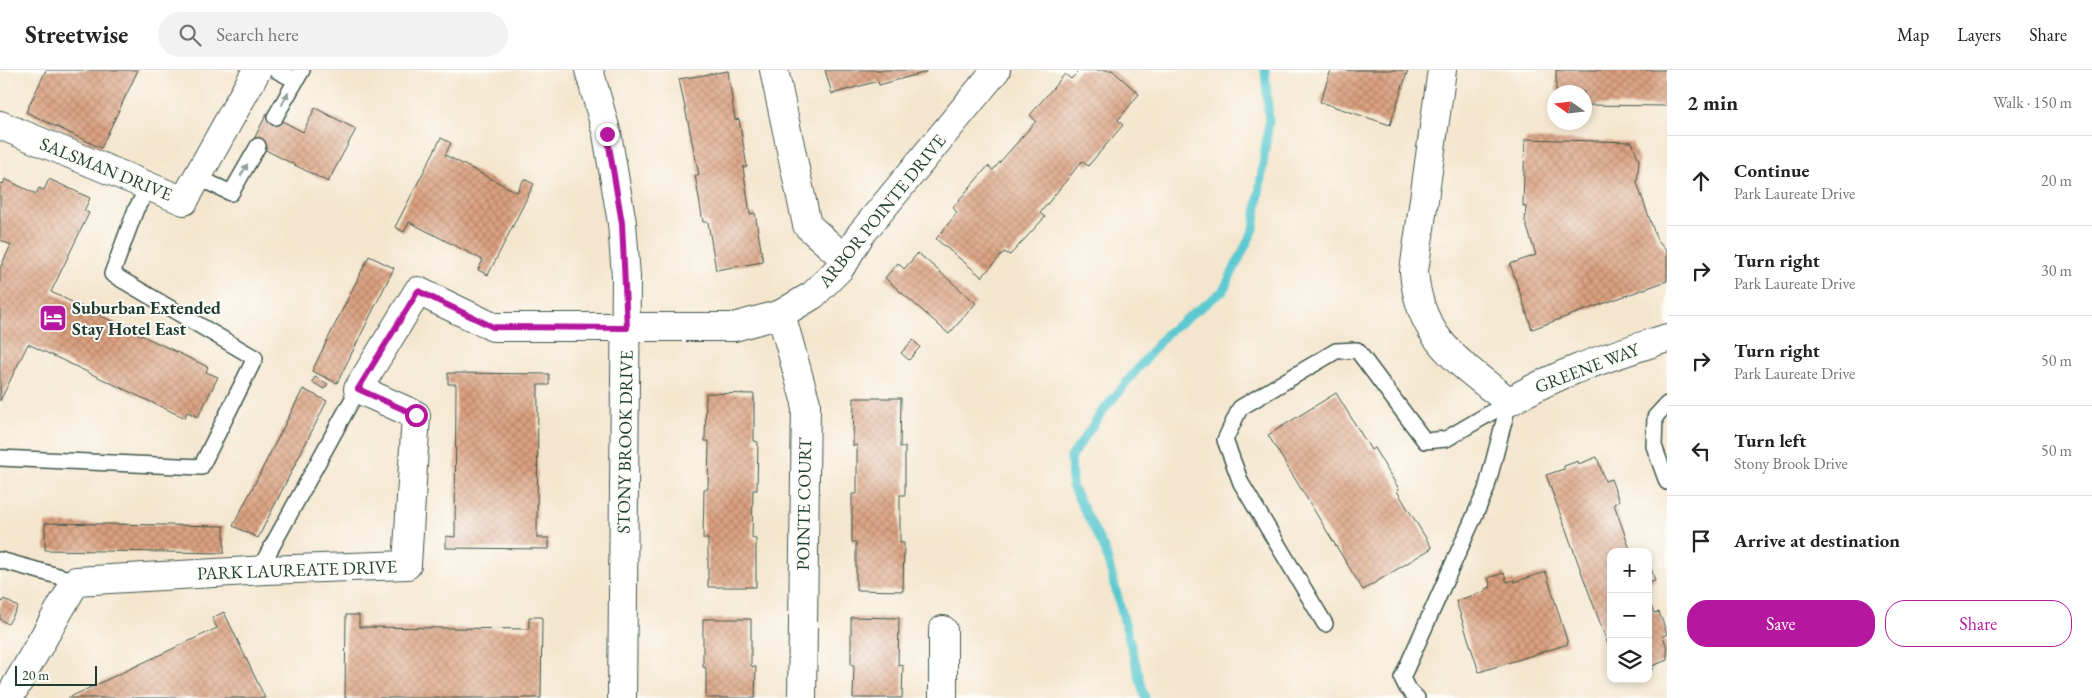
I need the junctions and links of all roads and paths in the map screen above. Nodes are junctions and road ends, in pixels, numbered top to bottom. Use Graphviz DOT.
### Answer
graph roads {
  1 [pos="257,70"];
  2 [pos="276,70"];
  3 [pos="588,70"];
  4 [pos="774,70"];
  5 [pos="996,70"];
  6 [pos="1442,70"];
  7 [pos="298,75"];
  8 [pos="275,117"];
  9 [pos="0,125"];
  10 [pos="258,146"];
  11 [pos="197,177"];
  12 [pos="149,187"];
  13 [pos="846,260"];
  14 [pos="781,314"];
  15 [pos="627,328"];
  16 [pos="1667,338"];
  17 [pos="358,389"];
  18 [pos="1509,402"];
  19 [pos="1667,404"];
  20 [pos="0,458"];
  21 [pos="1667,482"];
  22 [pos="0,560"];
  23 [pos="259,570"];
  24 [pos="76,581"];
  25 [pos="1325,624"];
  26 [pos="943,630"];
  27 [pos="8,689"];
  28 [pos="622,698"];
  29 [pos="802,698"];
  30 [pos="943,698"];
  31 [pos="1417,698"];
  1 -- 11 [label="street, SALSMAN DRIVE"];
  2 -- 7 [label="lane"];
  3 -- 15 [label="street, STONY BROOK DRIVE"];
  4 -- 13 [label="street"];
  5 -- 13 [label="street, ARBOR POINTE DRIVE"];
  6 -- 18 [label="street"];
  8 -- 7 [label="lane, one-way"];
  9 -- 12 [label="street, SALSMAN DRIVE"];
  11 -- 10 [label="lane, one-way"];
  11 -- 12 [label="street, SALSMAN DRIVE"];
  12 -- 20 [label="lane"];
  13 -- 14 [label="street, ARBOR POINTE DRIVE"];
  14 -- 15 [label="street, ARBOR POINTE DRIVE"];
  14 -- 29 [label="street, POINTE COURT"];
  15 -- 17 [label="street"];
  15 -- 28 [label="street, STONY BROOK DRIVE"];
  16 -- 18 [label="street, GREENE WAY"];
  17 -- 23 [label="lane"];
  17 -- 23 [label="street, PARK LAUREATE DRIVE"];
  18 -- 25 [label="lane"];
  18 -- 31 [label="lane"];
  19 -- 21 [label="lane"];
  22 -- 24 [label="lane"];
  23 -- 24 [label="street, PARK LAUREATE DRIVE"];
  24 -- 27 [label="street"];
  26 -- 30 [label="street"];
}
